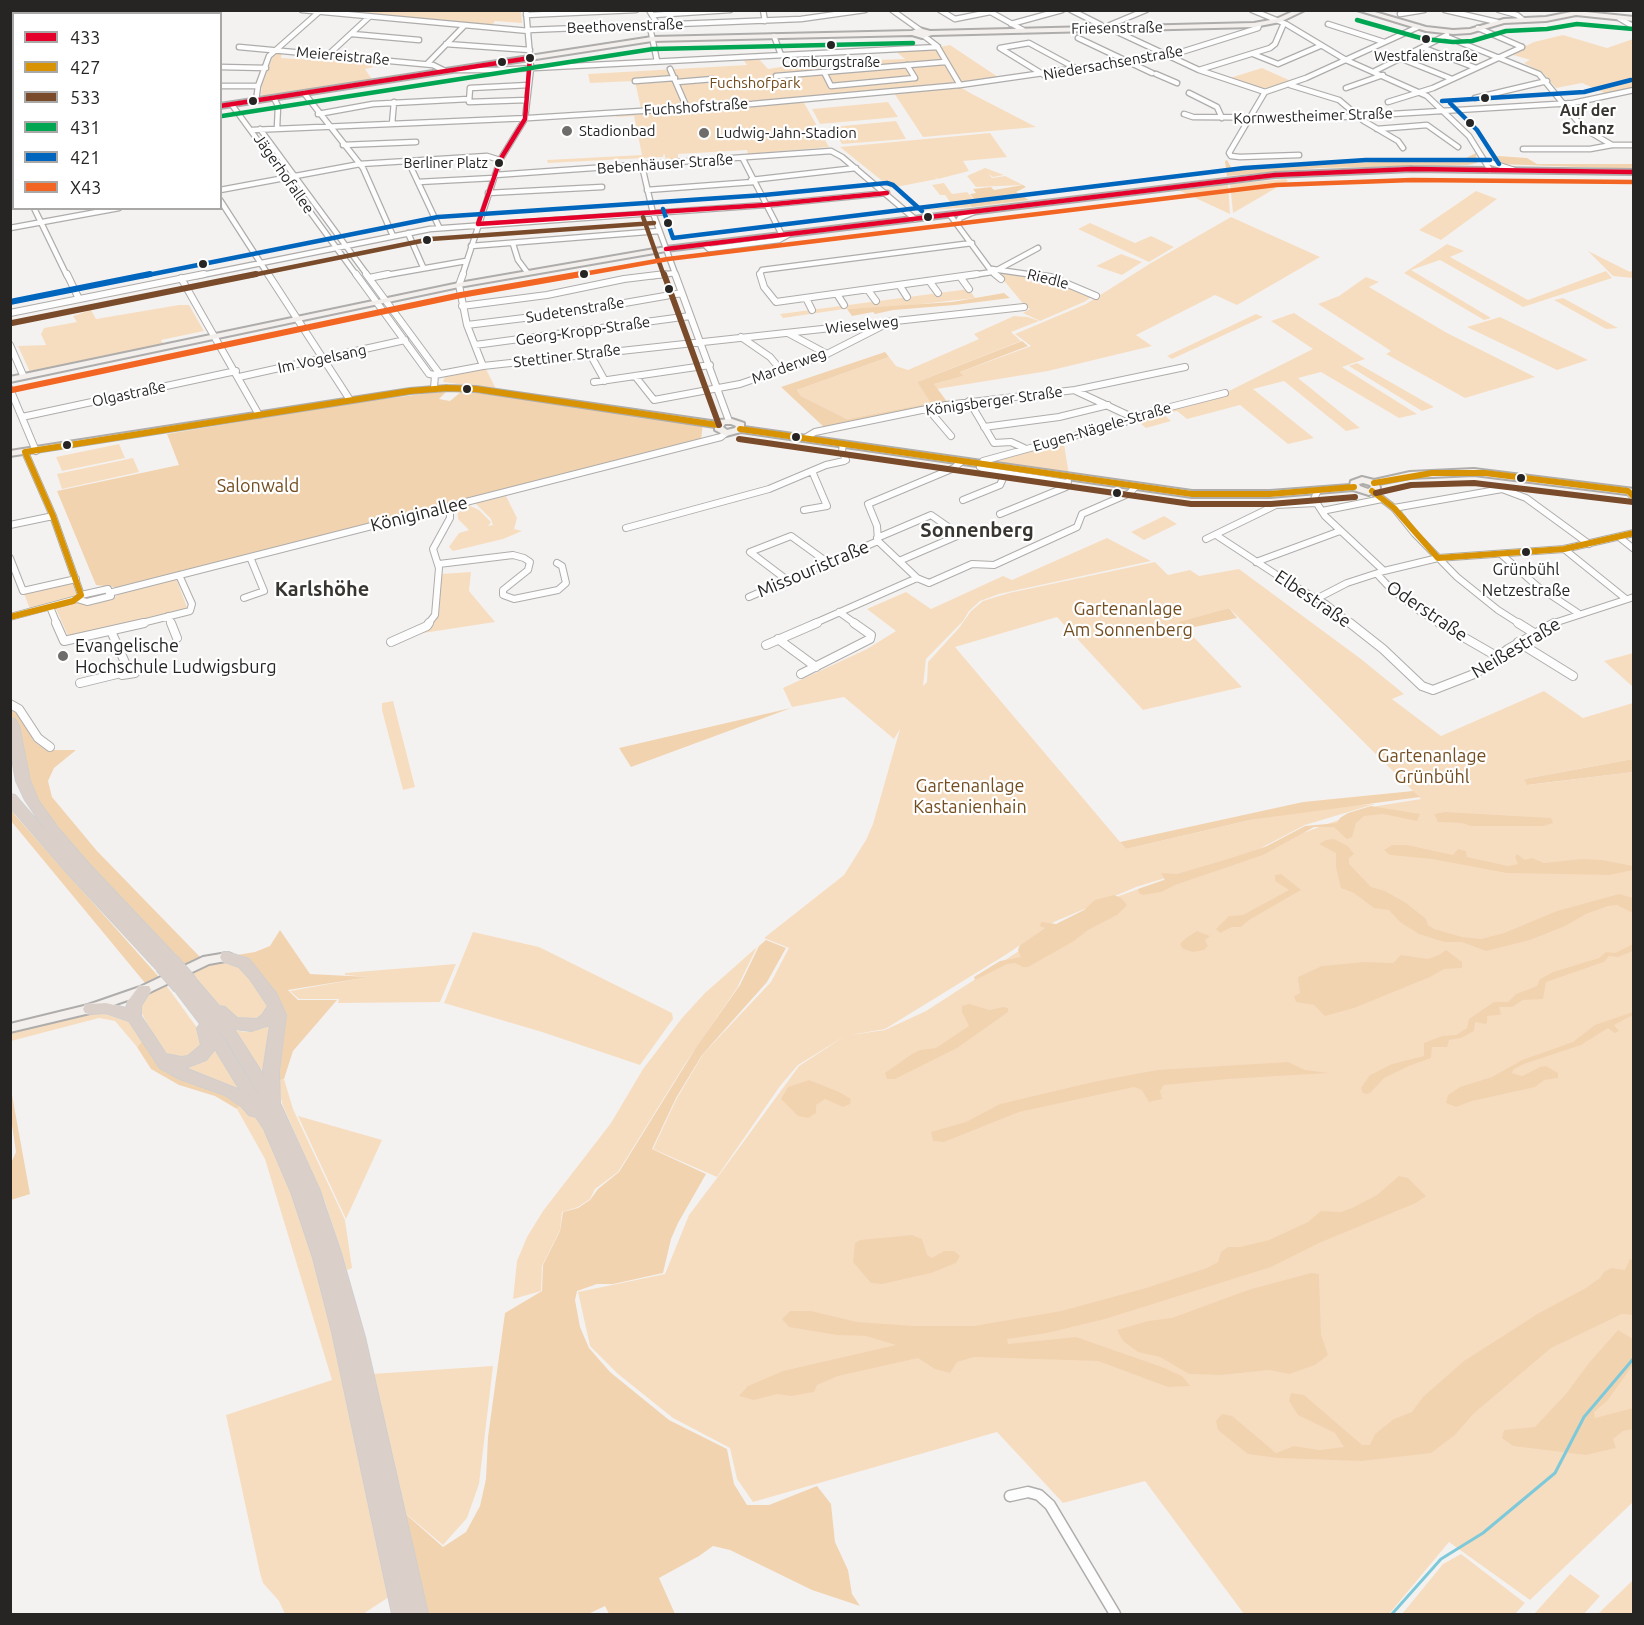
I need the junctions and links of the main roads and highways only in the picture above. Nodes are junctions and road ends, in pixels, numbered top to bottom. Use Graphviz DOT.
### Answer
graph roads {
  1 [pos="1302,10"];
  2 [pos="1360,10"];
  3 [pos="1573,12"];
  4 [pos="1634,19"];
  5 [pos="222,106"];
  6 [pos="1634,172"];
  7 [pos="72,366"];
  8 [pos="10,380"];
  9 [pos="718,425"];
  10 [pos="740,429"];
  11 [pos="10,454"];
  12 [pos="1632,494"];
  13 [pos="12,724"];
  14 [pos="10,798"];
  15 [pos="227,957"];
  16 [pos="167,963"];
  17 [pos="144,990"];
  18 [pos="274,1006"];
  19 [pos="90,1009"];
  20 [pos="206,1010"];
  21 [pos="134,1017"];
  22 [pos="10,1028"];
  23 [pos="159,1057"];
  24 [pos="273,1104"];
  25 [pos="271,1128"];
  26 [pos="395,1551"];
  27 [pos="402,1614"];
  28 [pos="418,1614"];
  1 -- 5 [label="main road, Friesenstraße"];
  2 -- 3 [label="main road"];
  3 -- 4 [label="main road"];
  6 -- 7 [label="main road"];
  7 -- 8 [label="main road"];
  7 -- 8 [label="main road"];
  9 -- 10 [label="main road"];
  9 -- 10 [label="main road"];
  9 -- 11 [label="main road"];
  10 -- 12 [label="main road"];
  13 -- 16 [label="highway"];
  14 -- 16 [label="highway"];
  15 -- 17 [label="main road"];
  15 -- 18 [label="highway"];
  16 -- 20 [label="highway, bridge"];
  17 -- 19 [label="main road"];
  17 -- 21 [label="highway"];
  18 -- 20 [label="highway"];
  18 -- 24 [label="highway"];
  19 -- 21 [label="highway"];
  19 -- 22 [label="main road"];
  20 -- 23 [label="highway"];
  20 -- 24 [label="highway"];
  20 -- 25 [label="highway"];
  21 -- 23 [label="highway"];
  23 -- 25 [label="highway"];
  24 -- 26 [label="highway"];
  25 -- 26 [label="highway"];
  26 -- 27 [label="highway"];
  26 -- 28 [label="highway"];
}
